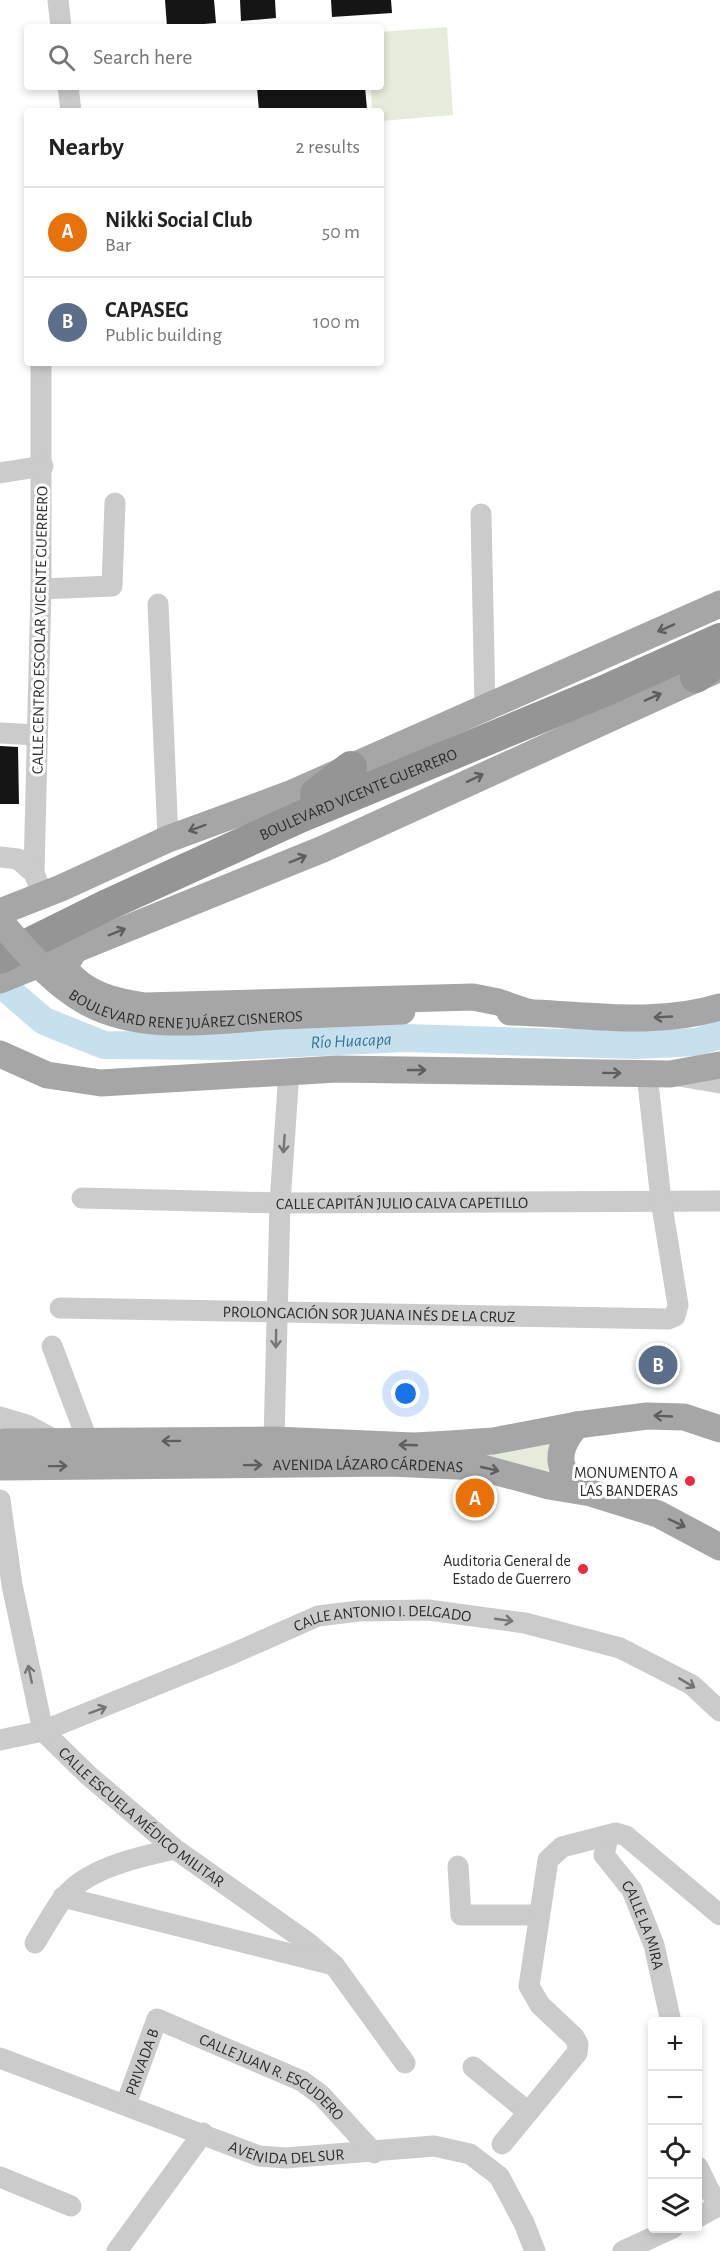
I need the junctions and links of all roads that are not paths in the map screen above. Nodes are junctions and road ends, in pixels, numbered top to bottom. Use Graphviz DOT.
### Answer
graph roads {
  1 [pos="58,0"];
  2 [pos="62,24"];
  3 [pos="68,90"];
  4 [pos="71,108"];
  5 [pos="41,366"];
  6 [pos="42,466"];
  7 [pos="0,473"];
  8 [pos="115,503"];
  9 [pos="481,514"];
  10 [pos="41,589"];
  11 [pos="158,604"];
  12 [pos="720,604"];
  13 [pos="720,626"];
  14 [pos="720,639"];
  15 [pos="712,668"];
  16 [pos="485,708"];
  17 [pos="0,733"];
  18 [pos="37,735"];
  19 [pos="351,767"];
  20 [pos="316,795"];
  21 [pos="168,839"];
  22 [pos="0,857"];
  23 [pos="35,919"];
  24 [pos="0,939"];
  25 [pos="0,958"];
  26 [pos="0,980"];
  27 [pos="720,1007"];
  28 [pos="527,1012"];
  29 [pos="0,1054"];
  30 [pos="720,1065"];
  31 [pos="379,1070"];
  32 [pos="0,1073"];
  33 [pos="658,1074"];
  34 [pos="720,1083"];
  35 [pos="288,1086"];
  36 [pos="82,1198"];
  37 [pos="661,1200"];
  38 [pos="720,1201"];
  39 [pos="280,1203"];
  40 [pos="60,1308"];
  41 [pos="276,1311"];
  42 [pos="52,1346"];
  43 [pos="0,1417"];
  44 [pos="577,1425"];
  45 [pos="720,1429"];
  46 [pos="55,1440"];
  47 [pos="274,1440"];
  48 [pos="0,1442"];
  49 [pos="88,1442"];
  50 [pos="0,1467"];
  51 [pos="591,1493"];
  52 [pos="0,1500"];
  53 [pos="720,1547"];
  54 [pos="720,1711"];
  55 [pos="44,1731"];
  56 [pos="0,1740"];
  57 [pos="608,1837"];
  58 [pos="175,1849"];
  59 [pos="458,1866"];
  60 [pos="63,1897"];
  61 [pos="720,1915"];
  62 [pos="539,1916"];
  63 [pos="35,1943"];
  64 [pos="334,1965"];
  65 [pos="670,2017"];
  66 [pos="157,2019"];
  67 [pos="0,2058"];
  68 [pos="405,2063"];
  69 [pos="473,2067"];
  70 [pos="126,2104"];
  71 [pos="528,2112"];
  72 [pos="204,2133"];
  73 [pos="502,2144"];
  74 [pos="374,2153"];
  75 [pos="702,2176"];
  76 [pos="0,2177"];
  77 [pos="720,2203"];
  78 [pos="71,2206"];
  79 [pos="702,2214"];
  80 [pos="664,2233"];
  81 [pos="125,2248"];
  82 [pos="535,2251"];
  83 [pos="623,2251"];
  1 -- 2 [label="street"];
  3 -- 4 [label="street"];
  5 -- 6 [label="street, CALLE CENTRO ESCOLAR VICENTE GUERRERO"];
  6 -- 7 [label="street"];
  6 -- 10 [label="street, CALLE CENTRO ESCOLAR VICENTE GUERRERO"];
  8 -- 10 [label="street"];
  9 -- 16 [label="street"];
  10 -- 18 [label="street, CALLE CENTRO ESCOLAR VICENTE GUERRERO"];
  11 -- 21 [label="street"];
  12 -- 16 [label="main road, BOULEVARD VICENTE GUERRERO, one-way"];
  13 -- 20 [label="highway, BOULEVARD VICENTE GUERRERO"];
  14 -- 23 [label="highway, BOULEVARD VICENTE GUERRERO"];
  23 -- 15 [label="main road, BOULEVARD VICENTE GUERRERO, one-way"];
  16 -- 19 [label="main road, BOULEVARD VICENTE GUERRERO"];
  17 -- 18 [label="street"];
  18 -- 23 [label="street, CALLE CENTRO ESCOLAR VICENTE GUERRERO"];
  19 -- 20 [label="highway"];
  19 -- 21 [label="main road, BOULEVARD VICENTE GUERRERO, one-way"];
  20 -- 23 [label="highway, BOULEVARD VICENTE GUERRERO"];
  21 -- 23 [label="main road, BOULEVARD VICENTE GUERRERO"];
  22 -- 23 [label="street"];
  23 -- 24 [label="highway, BOULEVARD VICENTE GUERRERO"];
  23 -- 25 [label="highway, BOULEVARD VICENTE GUERRERO"];
  23 -- 26 [label="main road, BOULEVARD VICENTE GUERRERO"];
  23 -- 28 [label="main road"];
  23 -- 28 [label="main road, BOULEVARD RENE JUÁREZ CISNEROS, bridge"];
  27 -- 28 [label="main road, one-way"];
  29 -- 31 [label="main road"];
  30 -- 33 [label="main road"];
  31 -- 33 [label="main road, one-way"];
  31 -- 35 [label="main road"];
  32 -- 35 [label="main road"];
  33 -- 34 [label="street"];
  33 -- 37 [label="street"];
  35 -- 39 [label="street, one-way"];
  36 -- 39 [label="street, CALLE CAPITÁN JULIO CALVA CAPETILLO"];
  37 -- 38 [label="street, CALLE CAPITÁN JULIO CALVA CAPETILLO"];
  37 -- 39 [label="street, CALLE CAPITÁN JULIO CALVA CAPETILLO"];
  37 -- 41 [label="street, PROLONGACIÓN SOR JUANA INÉS DE LA CRUZ"];
  39 -- 41 [label="street"];
  40 -- 41 [label="street, PROLONGACIÓN SOR JUANA INÉS DE LA CRUZ"];
  41 -- 47 [label="street, one-way"];
  42 -- 49 [label="street"];
  43 -- 46 [label="street"];
  45 -- 44 [label="main road, AVENIDA LÁZARO CÁRDENAS, one-way"];
  44 -- 47 [label="main road, AVENIDA LÁZARO CÁRDENAS, one-way"];
  44 -- 51 [label="main road"];
  46 -- 48 [label="main road, AVENIDA LÁZARO CÁRDENAS"];
  46 -- 49 [label="main road, AVENIDA LÁZARO CÁRDENAS"];
  47 -- 49 [label="main road, AVENIDA LÁZARO CÁRDENAS, one-way"];
  50 -- 51 [label="main road, AVENIDA LÁZARO CÁRDENAS, one-way"];
  51 -- 53 [label="main road, AVENIDA LÁZARO CÁRDENAS, one-way"];
  55 -- 52 [label="street, CALLE ESCUELA MÉDICO MILITAR, one-way"];
  55 -- 54 [label="street, CALLE ANTONIO I. DELGADO, one-way"];
  55 -- 56 [label="street, CALLE ANTONIO I. DELGADO"];
  55 -- 58 [label="street, CALLE ESCUELA MÉDICO MILITAR"];
  57 -- 61 [label="street"];
  57 -- 62 [label="street"];
  57 -- 65 [label="street, CALLE LA MIRA"];
  58 -- 60 [label="street"];
  58 -- 64 [label="street, CALLE ESCUELA MÉDICO MILITAR"];
  59 -- 62 [label="street"];
  60 -- 63 [label="street"];
  60 -- 64 [label="street"];
  62 -- 71 [label="street"];
  64 -- 68 [label="street, CALLE ESCUELA MÉDICO MILITAR"];
  66 -- 70 [label="street, PRIVADA B"];
  66 -- 74 [label="street, CALLE JUAN R. ESCUDERO"];
  67 -- 70 [label="street, AVENIDA DEL SUR"];
  69 -- 71 [label="street"];
  70 -- 72 [label="street, AVENIDA DEL SUR"];
  71 -- 73 [label="street"];
  72 -- 74 [label="street, AVENIDA DEL SUR"];
  72 -- 81 [label="street"];
  74 -- 82 [label="street, AVENIDA DEL SUR"];
  75 -- 77 [label="street"];
  76 -- 78 [label="street"];
  77 -- 79 [label="street"];
  80 -- 83 [label="street"];
}
